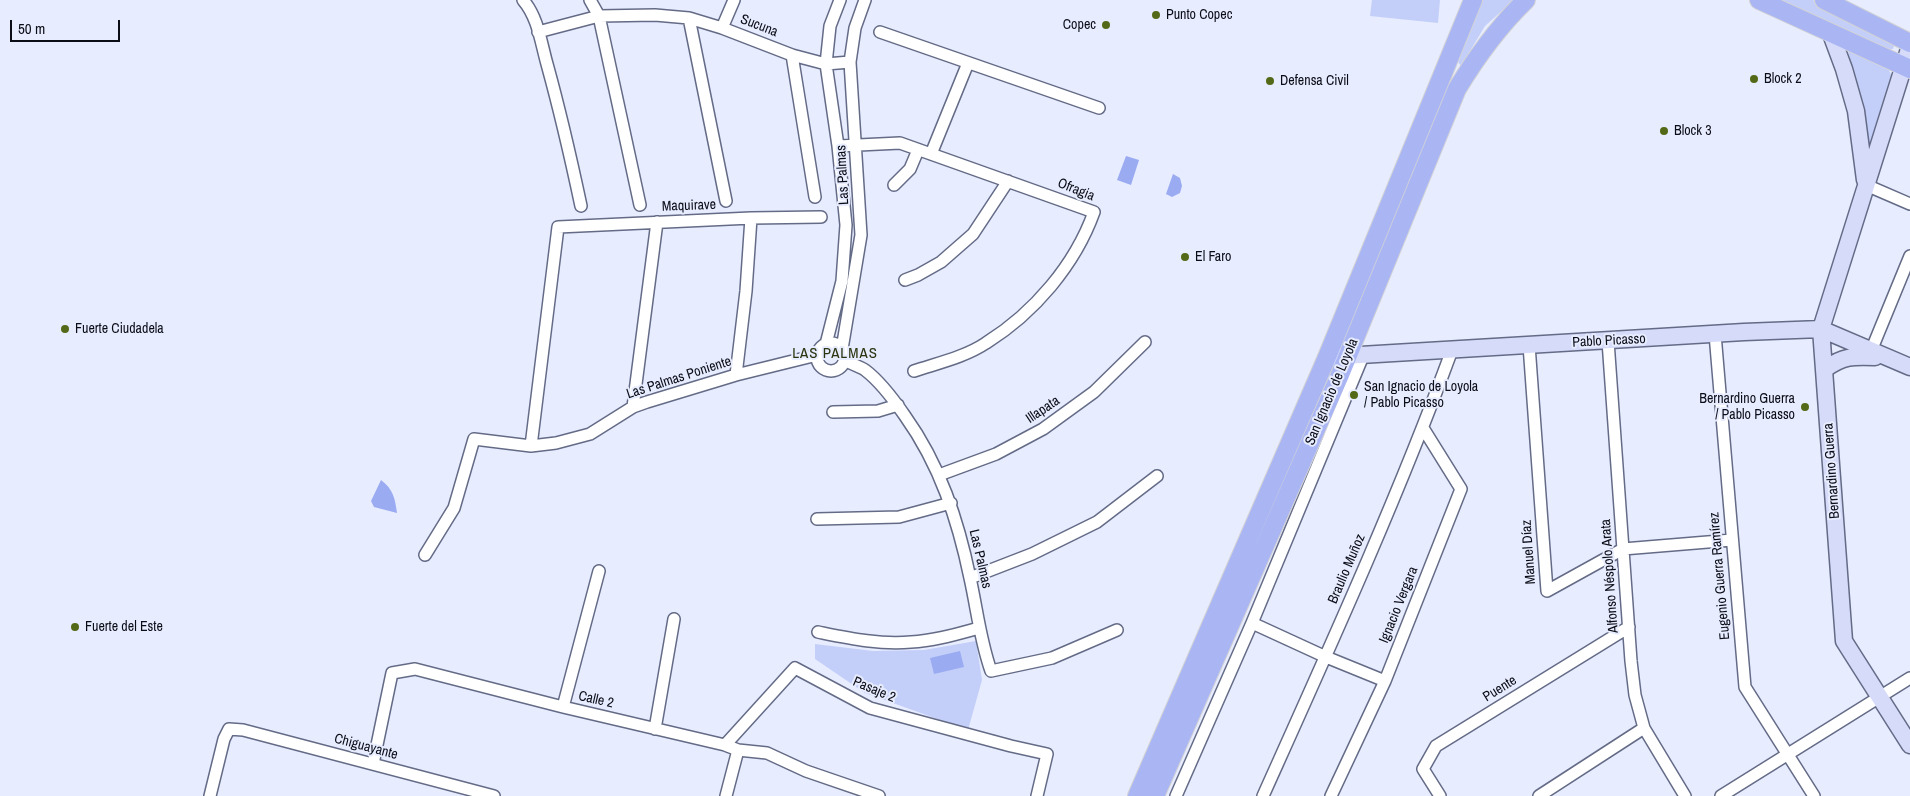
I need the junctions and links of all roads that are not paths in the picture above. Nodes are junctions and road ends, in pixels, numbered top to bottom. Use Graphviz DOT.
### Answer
graph roads {
  1 [pos="523,0"];
  2 [pos="590,0"];
  3 [pos="734,0"];
  4 [pos="840,0"];
  5 [pos="865,0"];
  6 [pos="1526,0"];
  7 [pos="1759,0"];
  8 [pos="1824,0"];
  9 [pos="1469,5"];
  10 [pos="599,16"];
  11 [pos="690,18"];
  12 [pos="722,28"];
  13 [pos="538,32"];
  14 [pos="880,32"];
  15 [pos="1831,34"];
  16 [pos="1910,44"];
  17 [pos="792,55"];
  18 [pos="850,62"];
  19 [pos="968,63"];
  20 [pos="826,64"];
  21 [pos="1906,68"];
  22 [pos="1099,108"];
  23 [pos="856,144"];
  24 [pos="838,146"];
  25 [pos="918,150"];
  26 [pos="931,154"];
  27 [pos="1008,181"];
  28 [pos="894,184"];
  29 [pos="1866,185"];
  30 [pos="815,196"];
  31 [pos="726,200"];
  32 [pos="1910,204"];
  33 [pos="640,205"];
  34 [pos="581,206"];
  35 [pos="821,217"];
  36 [pos="751,218"];
  37 [pos="657,222"];
  38 [pos="1910,256"];
  39 [pos="905,280"];
  40 [pos="1821,329"];
  41 [pos="1715,334"];
  42 [pos="1608,341"];
  43 [pos="1145,342"];
  44 [pos="826,344"];
  45 [pos="1529,345"];
  46 [pos="1452,350"];
  47 [pos="1878,354"];
  48 [pos="817,355"];
  49 [pos="843,355"];
  50 [pos="1356,356"];
  51 [pos="1327,357"];
  52 [pos="1910,366"];
  53 [pos="1825,369"];
  54 [pos="914,371"];
  55 [pos="736,375"];
  56 [pos="633,406"];
  57 [pos="898,406"];
  58 [pos="833,412"];
  59 [pos="1423,428"];
  60 [pos="531,446"];
  61 [pos="939,475"];
  62 [pos="1157,476"];
  63 [pos="951,503"];
  64 [pos="818,520"];
  65 [pos="1732,540"];
  66 [pos="1623,549"];
  67 [pos="425,555"];
  68 [pos="599,571"];
  69 [pos="970,578"];
  70 [pos="674,619"];
  71 [pos="1252,623"];
  72 [pos="1629,627"];
  73 [pos="979,628"];
  74 [pos="1117,630"];
  75 [pos="818,632"];
  76 [pos="1326,657"];
  77 [pos="1910,678"];
  78 [pos="1385,681"];
  79 [pos="1880,697"];
  80 [pos="563,707"];
  81 [pos="1644,728"];
  82 [pos="655,729"];
  83 [pos="725,745"];
  84 [pos="1910,745"];
  85 [pos="738,750"];
  86 [pos="1788,755"];
  87 [pos="373,764"];
  88 [pos="1145,794"];
  89 [pos="210,796"];
  90 [pos="494,796"];
  91 [pos="726,796"];
  92 [pos="879,796"];
  93 [pos="1038,796"];
  94 [pos="1176,796"];
  95 [pos="1263,796"];
  96 [pos="1331,796"];
  97 [pos="1440,796"];
  98 [pos="1539,796"];
  99 [pos="1685,796"];
  100 [pos="1721,796"];
  101 [pos="1814,796"];
  1 -- 13 [label="street"];
  2 -- 10 [label="street"];
  3 -- 12 [label="street"];
  4 -- 20 [label="street, Las Palmas"];
  5 -- 18 [label="street, Las Palmas"];
  6 -- 50 [label="main road, San Ignacio de Loyola"];
  7 -- 15 [label="main road"];
  8 -- 16 [label="main road"];
  9 -- 51 [label="main road, San Ignacio de Loyola"];
  10 -- 11 [label="street, Sucuna"];
  10 -- 13 [label="street, Sucuna"];
  10 -- 33 [label="street"];
  11 -- 12 [label="street, Sucuna"];
  11 -- 31 [label="street"];
  12 -- 17 [label="street, Sucuna"];
  13 -- 34 [label="street"];
  14 -- 19 [label="street"];
  15 -- 21 [label="main road"];
  15 -- 29 [label="street, Bernardino Guerra"];
  16 -- 21 [label="street, Bernardino Guerra"];
  17 -- 20 [label="street, Sucuna"];
  17 -- 30 [label="street"];
  18 -- 20 [label="street, Sucuna"];
  18 -- 23 [label="street, Las Palmas"];
  19 -- 22 [label="street"];
  19 -- 26 [label="street"];
  20 -- 24 [label="street, Las Palmas"];
  21 -- 29 [label="street, Bernardino Guerra"];
  23 -- 24 [label="street, Ofragia"];
  23 -- 25 [label="street, Ofragia"];
  23 -- 49 [label="street, Las Palmas"];
  24 -- 44 [label="street, Las Palmas"];
  25 -- 26 [label="street, Ofragia"];
  25 -- 28 [label="street"];
  26 -- 27 [label="street, Ofragia"];
  27 -- 39 [label="street"];
  27 -- 54 [label="street, Ofragia"];
  29 -- 32 [label="street"];
  29 -- 40 [label="street, Bernardino Guerra"];
  35 -- 36 [label="street, Maquirave"];
  36 -- 37 [label="street, Maquirave"];
  36 -- 55 [label="street"];
  37 -- 56 [label="street"];
  37 -- 60 [label="street, Maquirave"];
  38 -- 47 [label="street"];
  40 -- 41 [label="street, Pablo Picasso"];
  40 -- 47 [label="street, Pablo Picasso"];
  40 -- 53 [label="street, Bernardino Guerra"];
  41 -- 42 [label="street, Pablo Picasso"];
  41 -- 65 [label="street, Eugenio Guerra Ramírez"];
  42 -- 45 [label="street, Pablo Picasso"];
  42 -- 66 [label="street, Alfonso Néspolo Arata"];
  43 -- 61 [label="street, Illapata"];
  44 -- 48 [label="street, Las Palmas"];
  44 -- 49 [label="street, Las Palmas"];
  45 -- 46 [label="street, Pablo Picasso"];
  45 -- 66 [label="street, Manuel Díaz"];
  46 -- 50 [label="street, Pablo Picasso"];
  46 -- 59 [label="street, Braulio Muñoz"];
  47 -- 52 [label="street, Pablo Picasso"];
  47 -- 53 [label="street, Pablo Picasso"];
  48 -- 49 [label="street"];
  48 -- 55 [label="street, Las Palmas Poniente"];
  49 -- 57 [label="street, Las Palmas"];
  50 -- 51 [label="street, Pablo Picasso"];
  50 -- 71 [label="street, San Ignacio de Loyola"];
  50 -- 88 [label="main road, San Ignacio de Loyola"];
  51 -- 88 [label="main road, San Ignacio de Loyola"];
  53 -- 79 [label="street, Bernardino Guerra"];
  55 -- 56 [label="street, Las Palmas Poniente"];
  56 -- 60 [label="street, Las Palmas Poniente"];
  57 -- 58 [label="street"];
  57 -- 61 [label="street, Las Palmas"];
  59 -- 76 [label="street, Braulio Muñoz"];
  59 -- 78 [label="street, Ignacio Vergara"];
  60 -- 67 [label="street, Las Palmas Poniente"];
  61 -- 63 [label="street, Las Palmas"];
  62 -- 69 [label="street"];
  63 -- 64 [label="street"];
  63 -- 69 [label="street, Las Palmas"];
  65 -- 66 [label="street, Manuel Díaz"];
  65 -- 86 [label="street, Eugenio Guerra Ramírez"];
  66 -- 72 [label="street, Alfonso Néspolo Arata"];
  68 -- 80 [label="street"];
  69 -- 73 [label="street, Las Palmas"];
  70 -- 82 [label="street"];
  71 -- 76 [label="street"];
  71 -- 94 [label="street, San Ignacio de Loyola"];
  72 -- 81 [label="street, Alfonso Néspolo Arata"];
  72 -- 97 [label="street, Puente"];
  73 -- 74 [label="street, Las Palmas"];
  73 -- 75 [label="street"];
  76 -- 78 [label="street"];
  76 -- 95 [label="street, Braulio Muñoz"];
  77 -- 79 [label="street"];
  78 -- 96 [label="street, Ignacio Vergara"];
  79 -- 84 [label="street, Bernardino Guerra"];
  79 -- 86 [label="street"];
  80 -- 82 [label="street, Calle 2"];
  80 -- 87 [label="street, Calle 2"];
  81 -- 98 [label="street"];
  81 -- 99 [label="street, Alfonso Néspolo Arata"];
  82 -- 83 [label="street, Calle 2"];
  83 -- 85 [label="street, Calle 2"];
  83 -- 93 [label="street, Pasaje 2"];
  85 -- 91 [label="street"];
  85 -- 92 [label="street, Calle 2"];
  86 -- 100 [label="street"];
  86 -- 101 [label="street, Eugenio Guerra Ramírez"];
  87 -- 89 [label="street, Chiguayante"];
  87 -- 90 [label="street, Chiguayante"];
}
